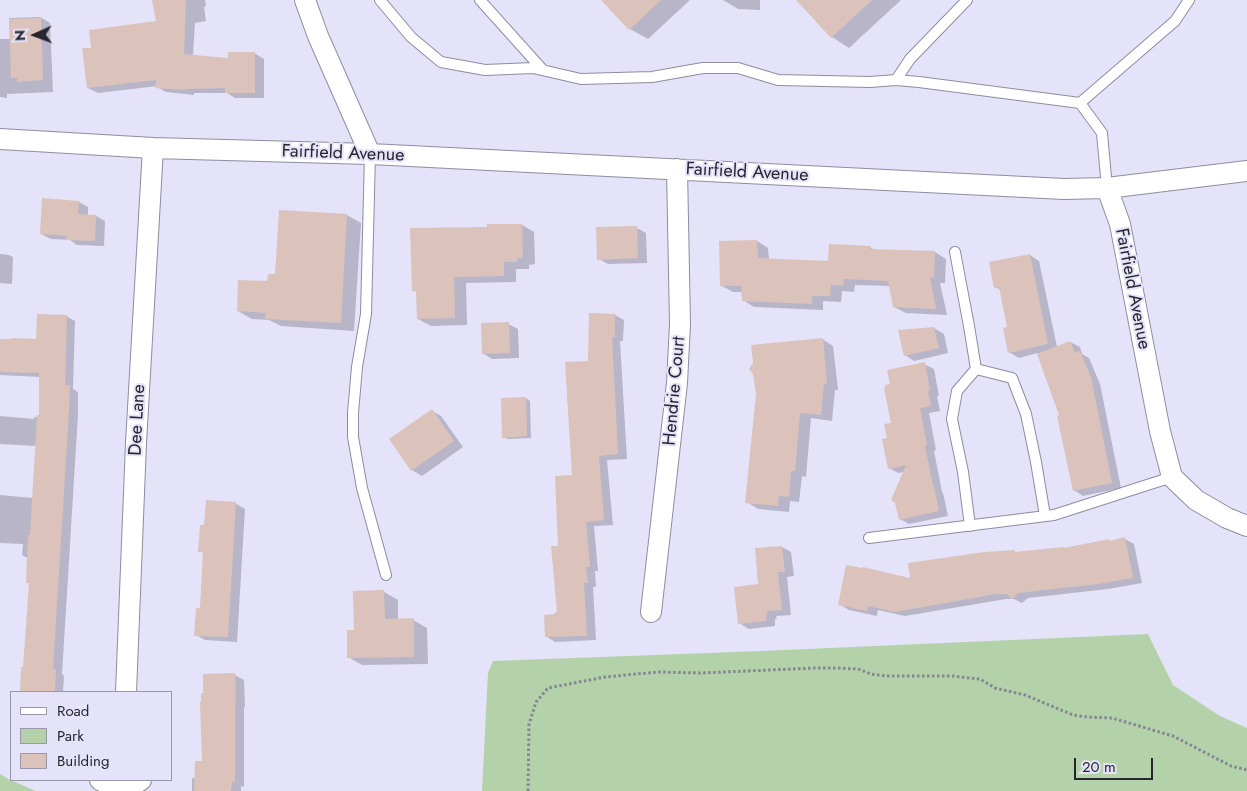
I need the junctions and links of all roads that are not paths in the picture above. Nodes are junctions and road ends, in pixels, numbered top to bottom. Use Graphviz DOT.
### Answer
graph roads {
  1 [pos="305,0"];
  2 [pos="380,0"];
  3 [pos="480,0"];
  4 [pos="967,0"];
  5 [pos="1189,0"];
  6 [pos="542,69"];
  7 [pos="896,80"];
  8 [pos="1080,103"];
  9 [pos="0,139"];
  10 [pos="153,148"];
  11 [pos="370,154"];
  12 [pos="677,169"];
  13 [pos="1247,171"];
  14 [pos="1107,188"];
  15 [pos="955,252"];
  16 [pos="976,369"];
  17 [pos="1172,478"];
  18 [pos="1045,516"];
  19 [pos="970,526"];
  20 [pos="1247,526"];
  21 [pos="870,538"];
  22 [pos="386,575"];
  23 [pos="651,612"];
  24 [pos="126,691"];
  25 [pos="102,781"];
  26 [pos="140,781"];
  1 -- 11 [label="street"];
  2 -- 6 [label="lane"];
  3 -- 6 [label="lane"];
  4 -- 7 [label="lane"];
  5 -- 8 [label="lane"];
  6 -- 7 [label="lane"];
  7 -- 8 [label="lane"];
  8 -- 14 [label="lane"];
  9 -- 10 [label="street, Fairfield Avenue"];
  10 -- 11 [label="street, Fairfield Avenue"];
  10 -- 24 [label="street, Dee Lane"];
  11 -- 12 [label="street, Fairfield Avenue"];
  11 -- 22 [label="lane"];
  12 -- 14 [label="street, Fairfield Avenue"];
  12 -- 23 [label="street, Hendrie Court"];
  13 -- 14 [label="street"];
  14 -- 17 [label="street, Fairfield Avenue"];
  15 -- 16 [label="lane"];
  16 -- 18 [label="lane"];
  16 -- 19 [label="lane"];
  17 -- 18 [label="lane"];
  17 -- 20 [label="street"];
  18 -- 19 [label="lane"];
  19 -- 21 [label="lane"];
  25 -- 26 [label="street"];
}
